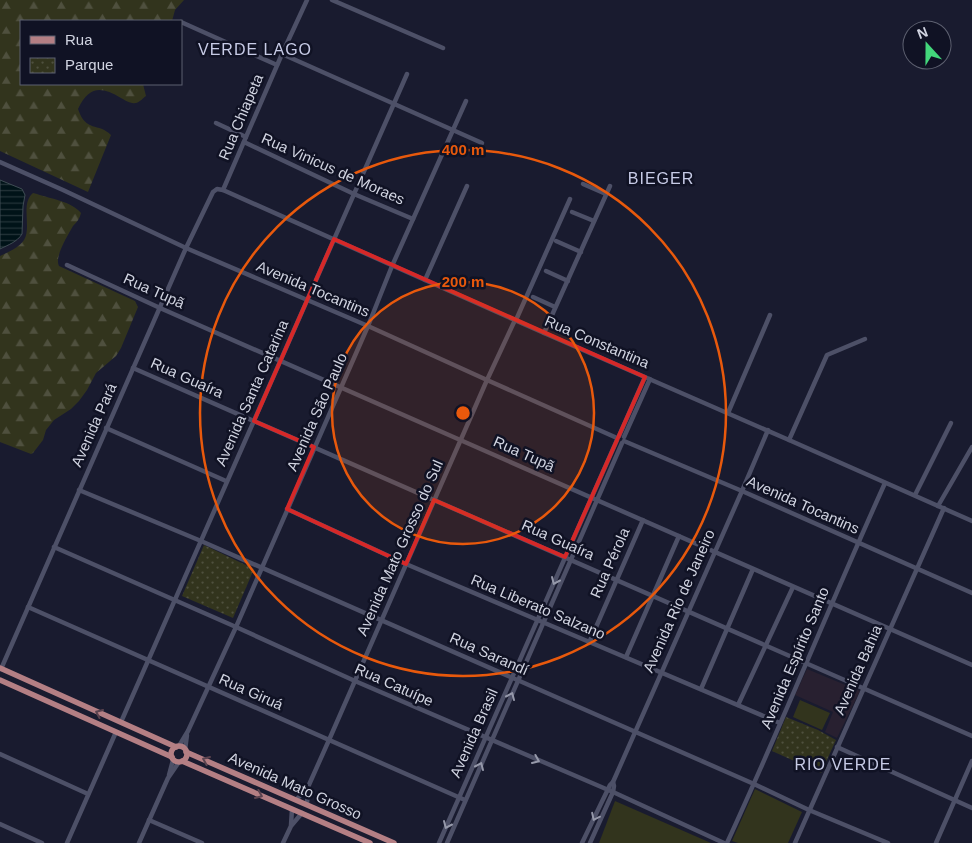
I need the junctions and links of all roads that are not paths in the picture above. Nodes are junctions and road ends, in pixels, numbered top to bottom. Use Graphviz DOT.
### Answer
graph roads {
  1 [pos="307,0"];
  2 [pos="332,0"];
  3 [pos="182,22"];
  4 [pos="443,48"];
  5 [pos="282,54"];
  6 [pos="277,65"];
  7 [pos="407,74"];
  8 [pos="466,101"];
  9 [pos="394,104"];
  10 [pos="216,123"];
  11 [pos="453,130"];
  12 [pos="246,137"];
  13 [pos="244,142"];
  14 [pos="482,143"];
  15 [pos="0,162"];
  16 [pos="583,184"];
  17 [pos="467,186"];
  18 [pos="610,186"];
  19 [pos="223,190"];
  20 [pos="354,194"];
  21 [pos="606,194"];
  22 [pos="570,199"];
  23 [pos="572,212"];
  24 [pos="413,219"];
  25 [pos="594,221"];
  26 [pos="334,239"];
  27 [pos="556,241"];
  28 [pos="186,248"];
  29 [pos="581,252"];
  30 [pos="67,265"];
  31 [pos="392,266"];
  32 [pos="546,271"];
  33 [pos="425,280"];
  34 [pos="568,280"];
  35 [pos="533,298"];
  36 [pos="307,300"];
  37 [pos="555,307"];
  38 [pos="160,308"];
  39 [pos="770,315"];
  40 [pos="515,320"];
  41 [pos="368,326"];
  42 [pos="544,333"];
  43 [pos="865,339"];
  44 [pos="280,361"];
  45 [pos="133,368"];
  46 [pos="648,378"];
  47 [pos="487,380"];
  48 [pos="341,388"];
  49 [pos="728,413"];
  50 [pos="254,420"];
  51 [pos="951,423"];
  52 [pos="106,428"];
  53 [pos="768,430"];
  54 [pos="621,439"];
  55 [pos="461,440"];
  56 [pos="789,440"];
  57 [pos="314,447"];
  58 [pos="972,447"];
  59 [pos="226,481"];
  60 [pos="886,483"];
  61 [pos="79,490"];
  62 [pos="742,491"];
  63 [pos="915,496"];
  64 [pos="592,498"];
  65 [pos="434,500"];
  66 [pos="597,500"];
  67 [pos="941,507"];
  68 [pos="287,510"];
  69 [pos="643,520"];
  70 [pos="972,521"];
  71 [pos="679,536"];
  72 [pos="201,541"];
  73 [pos="858,543"];
  74 [pos="54,547"];
  75 [pos="715,552"];
  76 [pos="565,558"];
  77 [pos="570,560"];
  78 [pos="406,564"];
  79 [pos="262,568"];
  80 [pos="753,569"];
  81 [pos="916,569"];
  82 [pos="616,580"];
  83 [pos="793,587"];
  84 [pos="972,593"];
  85 [pos="652,596"];
  86 [pos="174,600"];
  87 [pos="832,604"];
  88 [pos="28,607"];
  89 [pos="688,612"];
  90 [pos="382,620"];
  91 [pos="537,620"];
  92 [pos="543,623"];
  93 [pos="236,627"];
  94 [pos="727,629"];
  95 [pos="890,629"];
  96 [pos="589,642"];
  97 [pos="766,646"];
  98 [pos="626,657"];
  99 [pos="148,660"];
  100 [pos="806,663"];
  101 [pos="972,665"];
  102 [pos="0,668"];
  103 [pos="661,673"];
  104 [pos="512,678"];
  105 [pos="0,680"];
  106 [pos="518,680"];
  107 [pos="355,681"];
  108 [pos="32,682"];
  109 [pos="8,683"];
  110 [pos="208,687"];
  111 [pos="863,688"];
  112 [pos="701,689"];
  113 [pos="738,705"];
  114 [pos="121,722"];
  115 [pos="780,723"];
  116 [pos="188,731"];
  117 [pos="116,732"];
  118 [pos="635,732"];
  119 [pos="972,736"];
  120 [pos="486,738"];
  121 [pos="329,740"];
  122 [pos="491,741"];
  123 [pos="177,747"];
  124 [pos="837,747"];
  125 [pos="186,751"];
  126 [pos="0,754"];
  127 [pos="176,760"];
  128 [pos="972,761"];
  129 [pos="754,784"];
  130 [pos="308,787"];
  131 [pos="610,791"];
  132 [pos="88,794"];
  133 [pos="459,798"];
  134 [pos="297,799"];
  135 [pos="465,800"];
  136 [pos="954,800"];
  137 [pos="307,804"];
  138 [pos="972,808"];
  139 [pos="292,809"];
  140 [pos="809,810"];
  141 [pos="302,814"];
  142 [pos="149,820"];
  143 [pos="0,824"];
  144 [pos="291,826"];
  145 [pos="42,843"];
  146 [pos="67,843"];
  147 [pos="139,843"];
  148 [pos="202,843"];
  149 [pos="282,843"];
  150 [pos="370,843"];
  151 [pos="394,843"];
  152 [pos="439,843"];
  153 [pos="446,843"];
  154 [pos="582,843"];
  155 [pos="590,843"];
  156 [pos="726,843"];
  157 [pos="794,843"];
  158 [pos="888,843"];
  159 [pos="936,843"];
  1 -- 5 [label="street, Rua Chiapeta"];
  2 -- 4 [label="street"];
  3 -- 6 [label="street"];
  5 -- 6 [label="street, Rua Chiapeta"];
  5 -- 9 [label="street"];
  6 -- 12 [label="street, Rua Chiapeta"];
  7 -- 9 [label="street, Avenida Santa Catarina"];
  8 -- 11 [label="street, Avenida São Paulo"];
  9 -- 11 [label="street"];
  9 -- 20 [label="street, Avenida Santa Catarina"];
  10 -- 12 [label="street"];
  11 -- 14 [label="street"];
  11 -- 24 [label="street, Avenida São Paulo"];
  12 -- 13 [label="street, Rua Chiapeta"];
  13 -- 19 [label="street, Rua Chiapeta"];
  13 -- 20 [label="street, Rua Vinicus de Moraes"];
  15 -- 28 [label="street, Avenida Tocantins"];
  16 -- 21 [label="street"];
  17 -- 33 [label="street"];
  18 -- 21 [label="street"];
  19 -- 26 [label="street, Rua Constantina"];
  19 -- 28 [label="street, Avenida Pará"];
  20 -- 24 [label="street, Rua Vinicus de Moraes"];
  20 -- 26 [label="street, Avenida Santa Catarina"];
  21 -- 25 [label="street"];
  22 -- 40 [label="street, Avenida Mato Grosso do Sul"];
  23 -- 25 [label="street"];
  24 -- 31 [label="street, Avenida São Paulo"];
  25 -- 29 [label="street"];
  26 -- 31 [label="street, Rua Constantina"];
  26 -- 36 [label="street, Avenida Santa Catarina"];
  27 -- 29 [label="street"];
  28 -- 36 [label="street, Avenida Tocantins"];
  28 -- 38 [label="street, Avenida Pará"];
  29 -- 34 [label="street"];
  30 -- 38 [label="street, Rua Tupã"];
  31 -- 33 [label="street, Rua Constantina"];
  31 -- 41 [label="street, Avenida São Paulo"];
  32 -- 34 [label="street"];
  33 -- 40 [label="street, Rua Constantina"];
  34 -- 37 [label="street"];
  35 -- 37 [label="street"];
  36 -- 41 [label="street, Avenida Tocantins"];
  36 -- 44 [label="street, Avenida Santa Catarina"];
  37 -- 42 [label="street"];
  38 -- 44 [label="street, Rua Tupã"];
  38 -- 45 [label="street, Avenida Pará"];
  39 -- 49 [label="street"];
  40 -- 42 [label="street, Rua Constantina"];
  40 -- 47 [label="street, Avenida Mato Grosso do Sul"];
  41 -- 47 [label="street, Avenida Tocantins"];
  41 -- 48 [label="street, Avenida São Paulo"];
  42 -- 46 [label="street, Rua Constantina"];
  43 -- 56 [label="street"];
  44 -- 48 [label="street, Rua Tupã"];
  44 -- 50 [label="street, Avenida Santa Catarina"];
  45 -- 50 [label="street, Rua Guaíra"];
  45 -- 52 [label="street, Avenida Pará"];
  46 -- 49 [label="street, Rua Constantina"];
  46 -- 54 [label="street, Avenida Brasil"];
  47 -- 54 [label="street, Avenida Tocantins"];
  47 -- 55 [label="street, Avenida Mato Grosso do Sul"];
  48 -- 55 [label="street, Rua Tupã"];
  48 -- 57 [label="street, Avenida São Paulo"];
  49 -- 53 [label="street, Rua Constantina"];
  50 -- 57 [label="street, Rua Guaíra"];
  50 -- 59 [label="street, Avenida Santa Catarina"];
  51 -- 63 [label="street"];
  52 -- 59 [label="street"];
  52 -- 61 [label="street, Avenida Pará"];
  53 -- 56 [label="street, Rua Constantina"];
  53 -- 62 [label="street, Avenida Rio de Janeiro"];
  54 -- 62 [label="street, Avenida Tocantins"];
  54 -- 64 [label="street, Avenida Brasil"];
  54 -- 66 [label="street, Avenida Brasil"];
  55 -- 64 [label="street, Rua Tupã"];
  55 -- 65 [label="street, Avenida Mato Grosso do Sul"];
  56 -- 60 [label="street, Rua Constantina"];
  57 -- 65 [label="street, Rua Guaíra"];
  57 -- 68 [label="street, Avenida São Paulo"];
  58 -- 67 [label="street, Avenida Bahia"];
  59 -- 72 [label="street, Avenida Santa Catarina"];
  60 -- 63 [label="street, Rua Constantina"];
  60 -- 73 [label="street, Avenida Espírito Santo"];
  61 -- 72 [label="street, Rua Sarandí"];
  61 -- 74 [label="street, Avenida Pará"];
  62 -- 73 [label="street, Avenida Tocantins"];
  62 -- 75 [label="street, Avenida Rio de Janeiro"];
  63 -- 67 [label="street, Rua Constantina"];
  64 -- 66 [label="street, Rua Tupã"];
  64 -- 76 [label="street, Avenida Brasil"];
  65 -- 76 [label="street, Rua Guaíra"];
  65 -- 78 [label="street, Avenida Mato Grosso do Sul"];
  66 -- 69 [label="street, Rua Tupã"];
  66 -- 77 [label="street, Avenida Brasil"];
  67 -- 70 [label="street, Rua Constantina"];
  67 -- 81 [label="street, Avenida Bahia"];
  68 -- 78 [label="street, Rua Liberato Salzano"];
  68 -- 79 [label="street, Avenida São Paulo"];
  69 -- 71 [label="street, Rua Tupã"];
  69 -- 82 [label="street, Rua Pérola"];
  71 -- 75 [label="street, Rua Tupã"];
  71 -- 85 [label="street"];
  72 -- 79 [label="street, Rua Sarandí"];
  72 -- 86 [label="street, Avenida Santa Catarina"];
  73 -- 81 [label="street, Avenida Tocantins"];
  73 -- 87 [label="street, Avenida Espírito Santo"];
  74 -- 86 [label="street, Rua Catuípe"];
  74 -- 88 [label="street, Avenida Pará"];
  75 -- 80 [label="street, Rua Tupã"];
  75 -- 89 [label="street, Avenida Rio de Janeiro"];
  76 -- 77 [label="street, Rua Guaíra"];
  76 -- 91 [label="street, Avenida Brasil, one-way"];
  77 -- 82 [label="street, Rua Guaíra"];
  77 -- 92 [label="street, Avenida Brasil"];
  78 -- 90 [label="street, Avenida Mato Grosso do Sul"];
  78 -- 91 [label="street, Rua Liberato Salzano"];
  79 -- 90 [label="street, Rua Sarandí"];
  79 -- 93 [label="street, Avenida São Paulo"];
  80 -- 83 [label="street, Rua Tupã"];
  80 -- 94 [label="street"];
  81 -- 84 [label="street, Avenida Tocantins"];
  81 -- 95 [label="street, Avenida Bahia"];
  82 -- 85 [label="street, Rua Guaíra"];
  82 -- 96 [label="street, Rua Pérola"];
  83 -- 87 [label="street, Rua Tupã"];
  83 -- 97 [label="street"];
  85 -- 89 [label="street, Rua Guaíra"];
  85 -- 98 [label="street"];
  86 -- 93 [label="street, Rua Catuípe"];
  86 -- 99 [label="street, Avenida Santa Catarina"];
  87 -- 95 [label="street, Rua Tupã"];
  87 -- 100 [label="street, Avenida Espírito Santo"];
  88 -- 99 [label="street, Rua Giruá"];
  88 -- 102 [label="street, Avenida Pará"];
  89 -- 94 [label="street, Rua Guaíra"];
  89 -- 103 [label="street, Avenida Rio de Janeiro"];
  90 -- 104 [label="street, Rua Sarandí"];
  90 -- 107 [label="street, Avenida Mato Grosso do Sul"];
  91 -- 92 [label="street, Rua Liberato Salzano"];
  91 -- 104 [label="street, Avenida Brasil"];
  92 -- 96 [label="street, Rua Liberato Salzano"];
  92 -- 106 [label="street, Avenida Brasil"];
  93 -- 107 [label="street, Rua Catuípe"];
  93 -- 110 [label="street, Avenida São Paulo"];
  94 -- 97 [label="street, Rua Guaíra"];
  94 -- 112 [label="street"];
  95 -- 101 [label="street, Rua Tupã"];
  95 -- 111 [label="street, Avenida Bahia"];
  96 -- 98 [label="street, Rua Liberato Salzano"];
  97 -- 100 [label="street, Rua Guaíra"];
  97 -- 113 [label="street"];
  98 -- 103 [label="street, Rua Liberato Salzano"];
  99 -- 110 [label="street, Rua Giruá"];
  99 -- 114 [label="street, Avenida Santa Catarina"];
  100 -- 111 [label="street, Rua Guaíra"];
  100 -- 115 [label="street, Avenida Espírito Santo"];
  102 -- 108 [label="main road"];
  103 -- 112 [label="street, Rua Liberato Salzano"];
  103 -- 118 [label="street, Avenida Rio de Janeiro"];
  104 -- 106 [label="street, Rua Sarandí"];
  104 -- 120 [label="street, Avenida Brasil"];
  105 -- 109 [label="main road, Avenida Mato Grosso"];
  106 -- 118 [label="street, Rua Sarandí"];
  122 -- 106 [label="street, Avenida Brasil, one-way"];
  107 -- 120 [label="street, Rua Catuípe"];
  107 -- 121 [label="street, Avenida Mato Grosso do Sul"];
  108 -- 109 [label="main road"];
  114 -- 108 [label="main road, one-way"];
  109 -- 117 [label="main road, Avenida Mato Grosso"];
  110 -- 116 [label="street, Avenida São Paulo"];
  110 -- 121 [label="street, Rua Giruá"];
  111 -- 119 [label="street, Rua Guaíra"];
  111 -- 124 [label="street, Avenida Bahia"];
  112 -- 113 [label="street, Rua Liberato Salzano"];
  113 -- 115 [label="street, Rua Liberato Salzano"];
  114 -- 123 [label="main road"];
  115 -- 129 [label="street, Avenida Espírito Santo"];
  116 -- 123 [label="street, Avenida São Paulo"];
  116 -- 125 [label="street, Avenida São Paulo"];
  117 -- 127 [label="main road, Avenida Mato Grosso"];
  117 -- 132 [label="street"];
  118 -- 129 [label="street, Rua Sarandí"];
  118 -- 131 [label="street, Avenida Rio de Janeiro"];
  120 -- 122 [label="street, Rua Catuípe"];
  120 -- 133 [label="street, Avenida Brasil"];
  121 -- 130 [label="street, Avenida Mato Grosso do Sul"];
  121 -- 133 [label="street, Rua Giruá"];
  122 -- 131 [label="street, Rua Catuípe, one-way"];
  135 -- 122 [label="street, Avenida Brasil, one-way"];
  123 -- 125 [label="main road"];
  123 -- 127 [label="main road"];
  124 -- 136 [label="street"];
  124 -- 140 [label="street, Avenida Bahia"];
  125 -- 127 [label="main road"];
  134 -- 125 [label="main road, Avenida Mato Grosso, one-way"];
  126 -- 132 [label="street"];
  127 -- 139 [label="main road, Avenida Mato Grosso, one-way"];
  127 -- 142 [label="street"];
  128 -- 136 [label="street"];
  129 -- 140 [label="street, Rua Sarandí"];
  129 -- 156 [label="street, Avenida Espírito Santo"];
  130 -- 134 [label="street"];
  130 -- 137 [label="street"];
  131 -- 154 [label="street, one-way"];
  131 -- 155 [label="street"];
  131 -- 156 [label="street, Rua Catuípe"];
  132 -- 146 [label="street"];
  133 -- 135 [label="street, Rua Giruá"];
  133 -- 152 [label="street, Avenida Brasil, one-way"];
  134 -- 137 [label="main road, Avenida Mato Grosso"];
  135 -- 153 [label="street, Avenida Brasil"];
  136 -- 138 [label="street"];
  136 -- 159 [label="street"];
  137 -- 151 [label="main road, Avenida Mato Grosso"];
  139 -- 141 [label="main road, Avenida Mato Grosso"];
  139 -- 144 [label="street"];
  140 -- 157 [label="street, Avenida Bahia"];
  140 -- 158 [label="street, Rua Sarandí"];
  141 -- 144 [label="street"];
  141 -- 150 [label="main road, Avenida Mato Grosso"];
  142 -- 147 [label="street"];
  142 -- 148 [label="street"];
  143 -- 145 [label="street"];
  144 -- 149 [label="street"];
}
